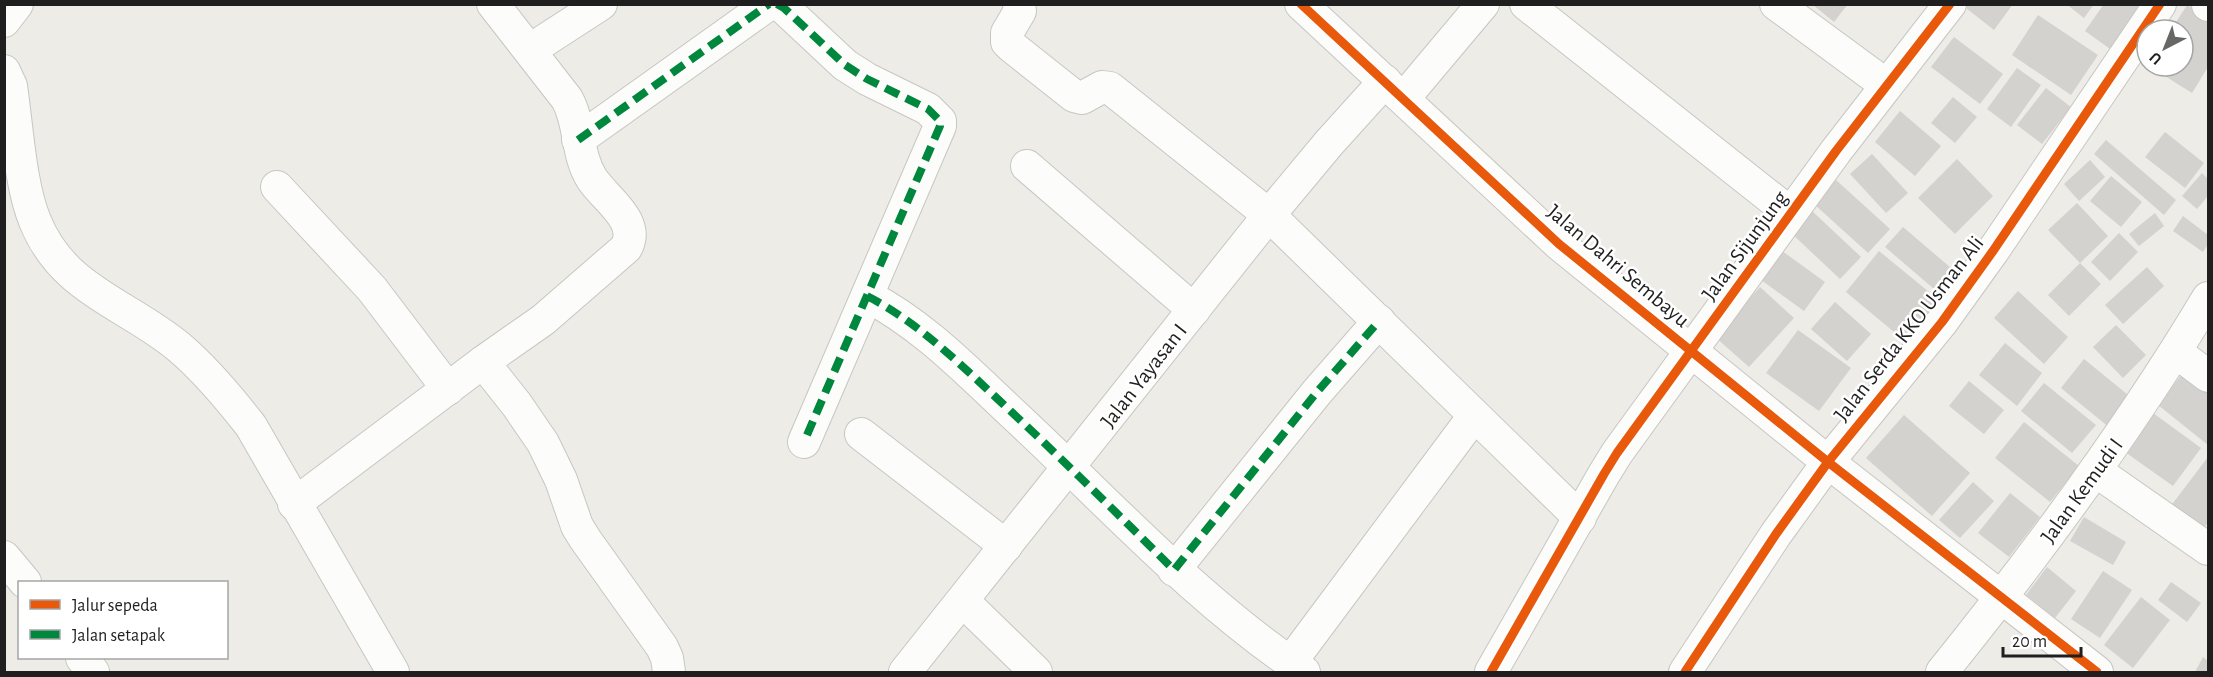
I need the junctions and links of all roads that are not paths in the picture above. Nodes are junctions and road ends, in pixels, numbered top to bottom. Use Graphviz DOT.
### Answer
graph roads {
  1 [pos="17,4"];
  2 [pos="493,4"];
  3 [pos="601,4"];
  4 [pos="769,4"];
  5 [pos="777,4"];
  6 [pos="1019,4"];
  7 [pos="1301,4"];
  8 [pos="1482,4"];
  9 [pos="1526,4"];
  10 [pos="1776,4"];
  11 [pos="1950,4"];
  12 [pos="2160,4"];
  13 [pos="4,21"];
  14 [pos="530,50"];
  15 [pos="4,71"];
  16 [pos="1886,85"];
  17 [pos="1394,89"];
  18 [pos="578,140"];
  19 [pos="1027,166"];
  20 [pos="277,187"];
  21 [pos="1790,213"];
  22 [pos="1269,215"];
  23 [pos="867,296"];
  24 [pos="2208,298"];
  25 [pos="1194,310"];
  26 [pos="1379,321"];
  27 [pos="1691,351"];
  28 [pos="2176,352"];
  29 [pos="483,362"];
  30 [pos="2208,376"];
  31 [pos="448,389"];
  32 [pos="1474,416"];
  33 [pos="861,434"];
  34 [pos="804,442"];
  35 [pos="1828,462"];
  36 [pos="1070,466"];
  37 [pos="2096,471"];
  38 [pos="294,504"];
  39 [pos="1580,518"];
  40 [pos="1006,546"];
  41 [pos="2208,549"];
  42 [pos="4,557"];
  43 [pos="1174,570"];
  44 [pos="23,581"];
  45 [pos="2002,598"];
  46 [pos="963,601"];
  47 [pos="83,659"];
  48 [pos="1297,668"];
  49 [pos="93,672"];
  50 [pos="393,672"];
  51 [pos="669,672"];
  52 [pos="905,672"];
  53 [pos="1036,672"];
  54 [pos="1491,672"];
  55 [pos="1685,672"];
  56 [pos="1942,672"];
  57 [pos="2097,672"];
  1 -- 13 [label="street"];
  2 -- 14 [label="street"];
  3 -- 14 [label="street"];
  4 -- 18 [label="street"];
  5 -- 23 [label="street"];
  6 -- 22 [label="street"];
  7 -- 17 [label="street, Jalan Dahri Sembayu"];
  8 -- 17 [label="street, Jalan Yayasan I"];
  9 -- 21 [label="street"];
  10 -- 16 [label="street"];
  11 -- 16 [label="street, Jalan Sijunjung"];
  12 -- 35 [label="street, Jalan Serda KKO Usman Ali"];
  14 -- 18 [label="street"];
  15 -- 38 [label="street"];
  16 -- 21 [label="street, Jalan Sijunjung"];
  17 -- 22 [label="street, Jalan Yayasan I"];
  17 -- 27 [label="street, Jalan Dahri Sembayu"];
  18 -- 29 [label="street"];
  19 -- 25 [label="street"];
  20 -- 31 [label="street"];
  21 -- 27 [label="street, Jalan Sijunjung"];
  22 -- 25 [label="street, Jalan Yayasan I"];
  22 -- 26 [label="street"];
  23 -- 34 [label="street"];
  23 -- 36 [label="street"];
  24 -- 28 [label="street, Jalan Kemudi I"];
  25 -- 36 [label="street, Jalan Yayasan I"];
  26 -- 32 [label="street"];
  26 -- 43 [label="street"];
  27 -- 35 [label="street, Jalan Dahri Sembayu"];
  27 -- 39 [label="street, Jalan Sijunjung"];
  28 -- 30 [label="street"];
  28 -- 37 [label="street, Jalan Kemudi I"];
  29 -- 31 [label="street"];
  29 -- 51 [label="street"];
  31 -- 38 [label="street"];
  32 -- 39 [label="street"];
  32 -- 48 [label="street"];
  33 -- 40 [label="street"];
  35 -- 45 [label="street, Jalan Dahri Sembayu"];
  35 -- 55 [label="street, Jalan Serda KKO Usman Ali"];
  36 -- 40 [label="street, Jalan Yayasan I"];
  36 -- 43 [label="street"];
  37 -- 41 [label="street"];
  37 -- 45 [label="street, Jalan Kemudi I"];
  38 -- 50 [label="street"];
  39 -- 54 [label="street, Jalan Sijunjung"];
  40 -- 46 [label="street, Jalan Yayasan I"];
  42 -- 44 [label="street"];
  43 -- 48 [label="street"];
  45 -- 56 [label="street, Jalan Kemudi I"];
  45 -- 57 [label="street, Jalan Dahri Sembayu"];
  46 -- 52 [label="street, Jalan Yayasan I"];
  46 -- 53 [label="street"];
  47 -- 49 [label="street"];
}
